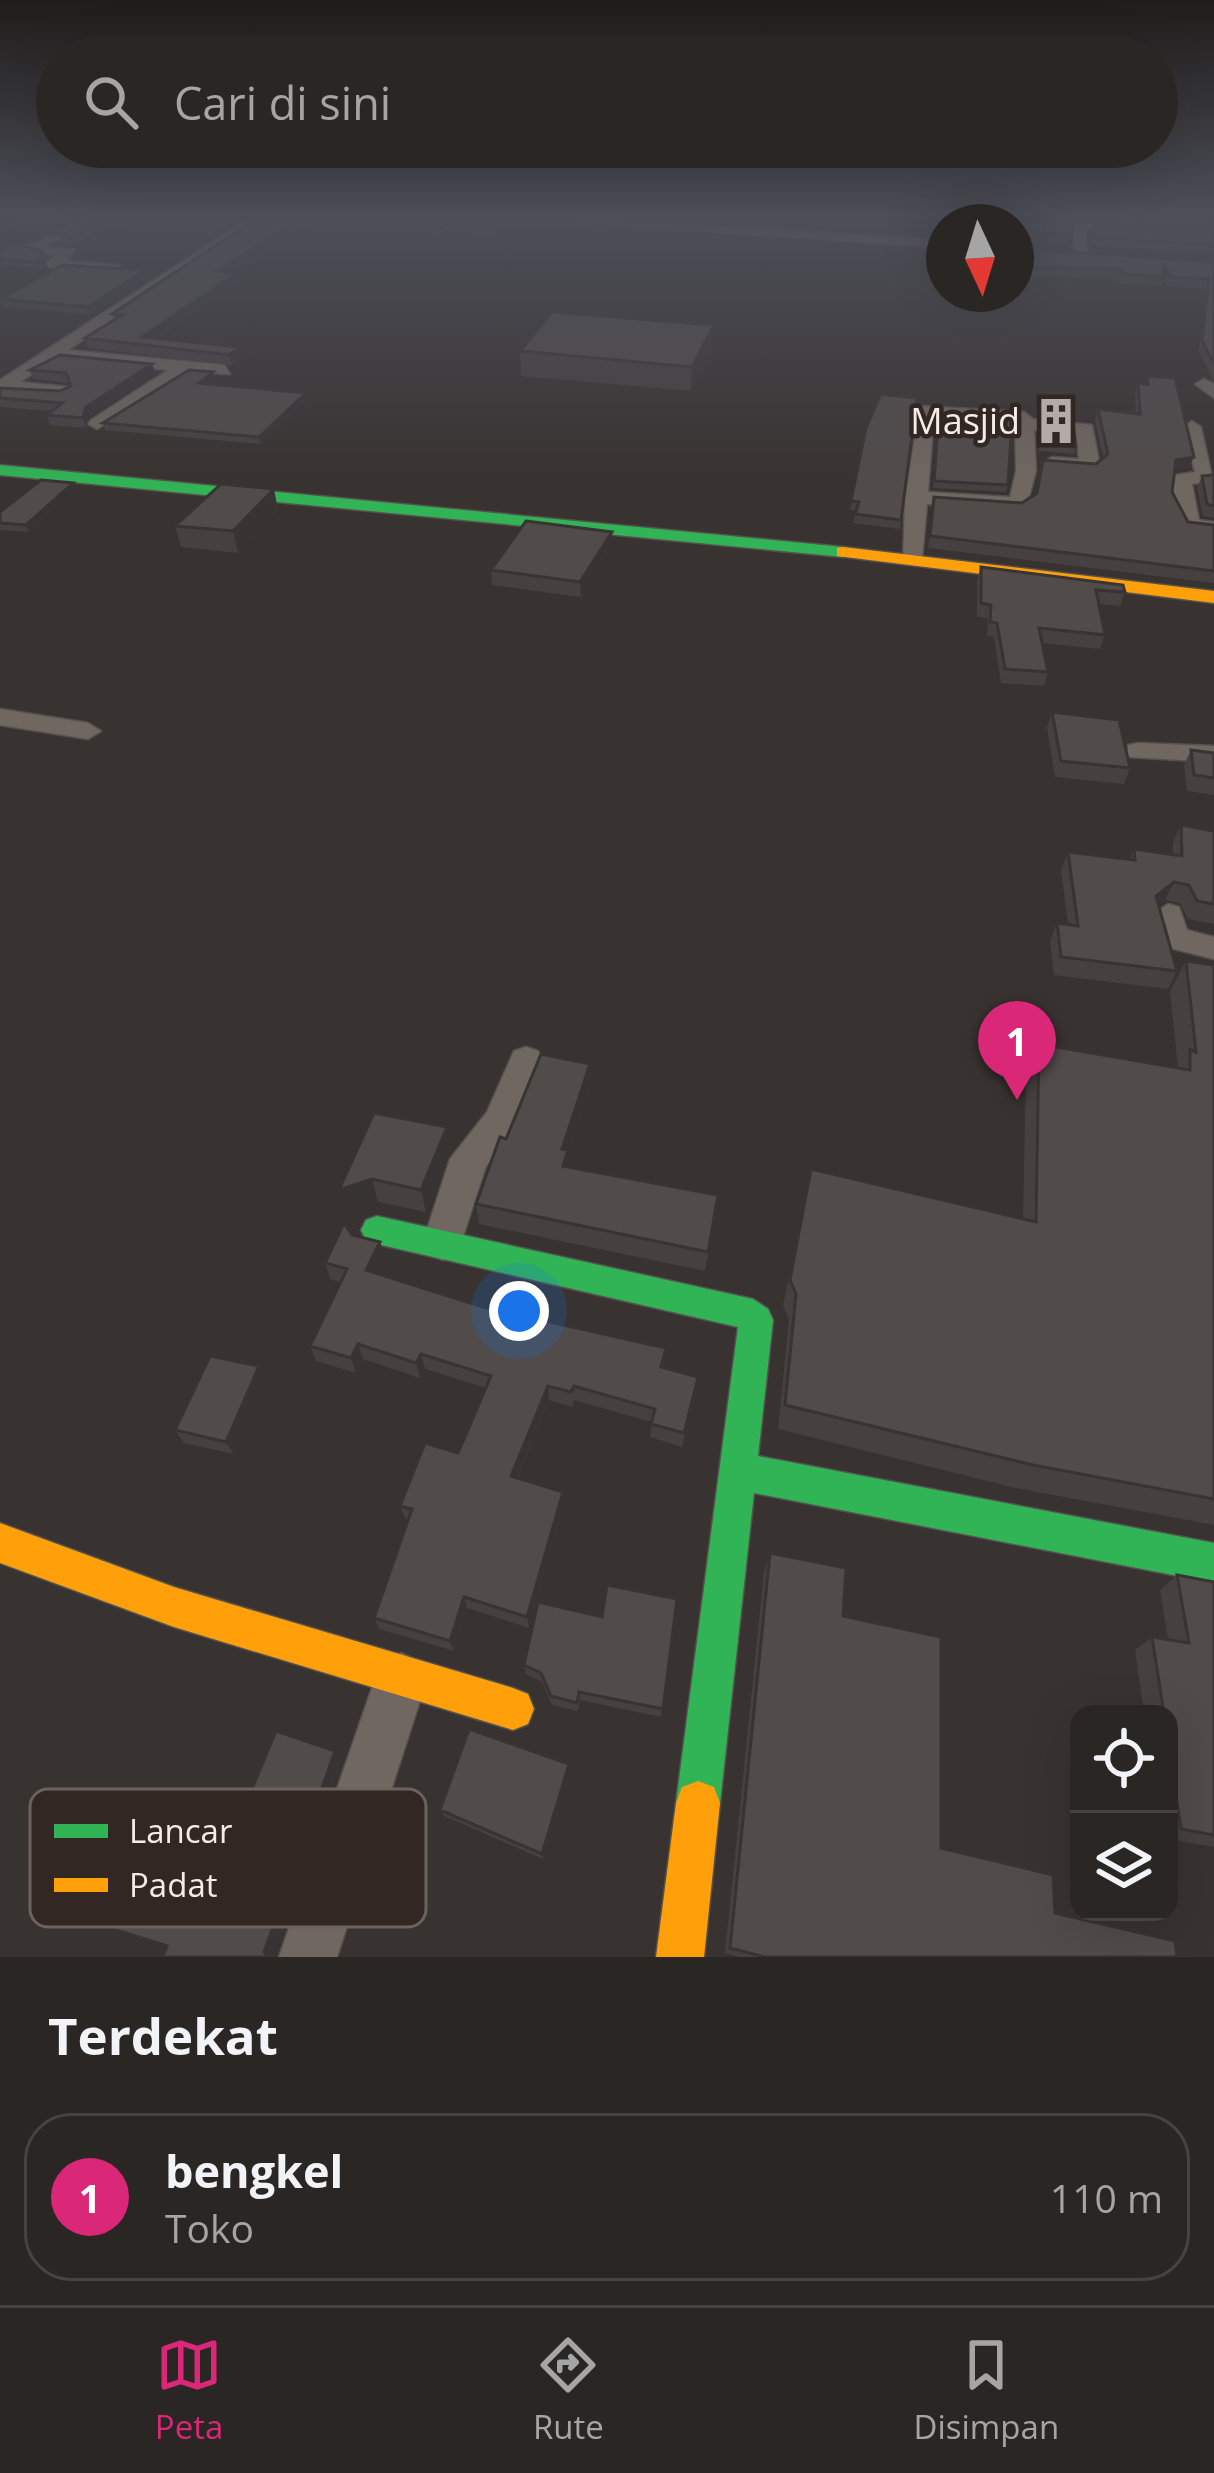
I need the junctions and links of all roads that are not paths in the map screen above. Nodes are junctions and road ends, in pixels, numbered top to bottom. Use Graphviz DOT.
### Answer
graph roads {
  1 [pos="126,304"];
  2 [pos="53,354"];
  3 [pos="186,367"];
  4 [pos="224,370"];
  5 [pos="2,387"];
  6 [pos="63,391"];
  7 [pos="97,424"];
  8 [pos="1025,424"];
  9 [pos="1192,427"];
  10 [pos="1025,460"];
  11 [pos="0,470"];
  12 [pos="915,497"];
  13 [pos="1214,528"];
  14 [pos="911,560"];
  15 [pos="1214,597"];
  16 [pos="0,717"];
  17 [pos="88,731"];
  18 [pos="1138,751"];
  19 [pos="1214,754"];
  20 [pos="1168,915"];
  21 [pos="1214,948"];
  22 [pos="526,1061"];
  23 [pos="376,1230"];
  24 [pos="443,1242"];
  25 [pos="741,1472"];
  26 [pos="0,1543"];
  27 [pos="1214,1563"];
  28 [pos="401,1679"];
  29 [pos="512,1709"];
  30 [pos="364,1789"];
  31 [pos="318,1927"];
  32 [pos="308,1957"];
  33 [pos="680,1957"];
  1 -- 2 [label="street"];
  2 -- 3 [label="street"];
  2 -- 5 [label="street"];
  3 -- 4 [label="street"];
  3 -- 7 [label="street"];
  5 -- 6 [label="street"];
  8 -- 10 [label="street"];
  8 -- 10 [label="street"];
  8 -- 12 [label="street"];
  9 -- 13 [label="street"];
  10 -- 12 [label="street"];
  11 -- 14 [label="street"];
  12 -- 14 [label="street"];
  14 -- 15 [label="street"];
  16 -- 17 [label="street"];
  18 -- 19 [label="street"];
  20 -- 21 [label="street"];
  22 -- 24 [label="street"];
  23 -- 24 [label="street"];
  24 -- 25 [label="street"];
  25 -- 27 [label="street"];
  25 -- 33 [label="street"];
  26 -- 28 [label="street"];
  28 -- 29 [label="street"];
  28 -- 30 [label="street"];
  31 -- 32 [label="street"];
}
